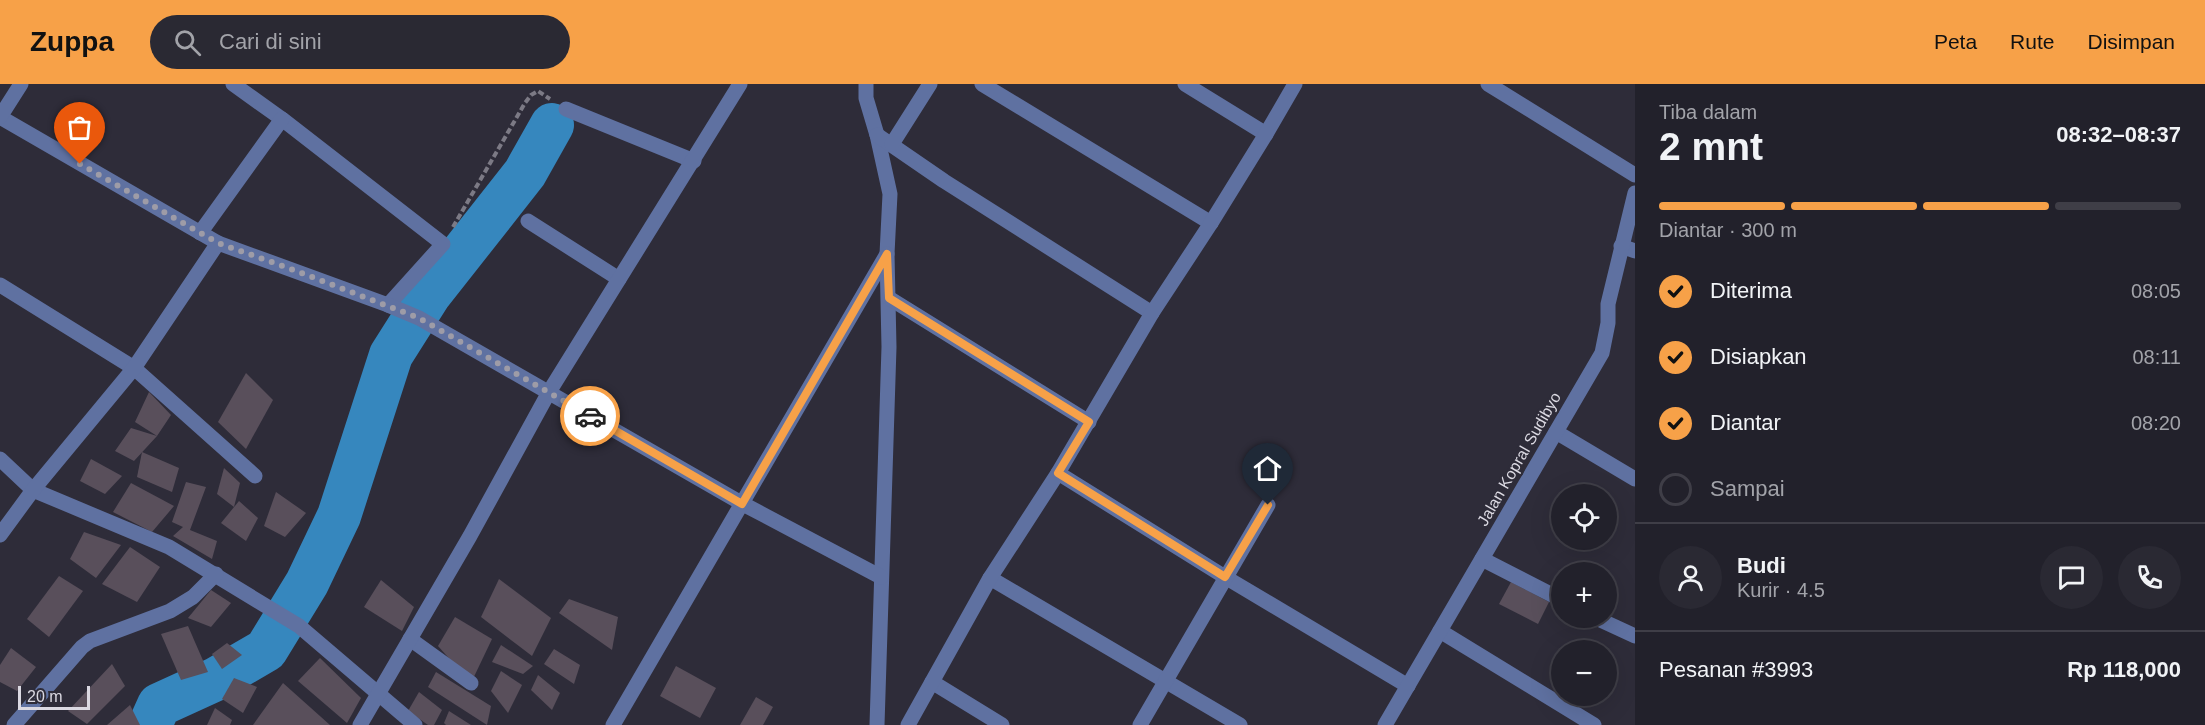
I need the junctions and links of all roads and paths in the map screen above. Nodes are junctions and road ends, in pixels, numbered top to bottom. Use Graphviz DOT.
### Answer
graph roads {
  1 [pos="21,84"];
  2 [pos="233,84"];
  3 [pos="740,84"];
  4 [pos="866,84"];
  5 [pos="930,84"];
  6 [pos="982,84"];
  7 [pos="1185,84"];
  8 [pos="1294,84"];
  9 [pos="1488,84"];
  10 [pos="566,109"];
  11 [pos="0,117"];
  12 [pos="282,119"];
  13 [pos="1266,134"];
  14 [pos="877,135"];
  15 [pos="892,144"];
  16 [pos="694,161"];
  17 [pos="1635,176"];
  18 [pos="1635,193"];
  19 [pos="528,221"];
  20 [pos="1211,223"];
  21 [pos="200,232"];
  22 [pos="218,243"];
  23 [pos="443,244"];
  24 [pos="1628,249"];
  25 [pos="887,254"];
  26 [pos="619,279"];
  27 [pos="0,285"];
  28 [pos="889,298"];
  29 [pos="392,307"];
  30 [pos="1152,313"];
  31 [pos="134,368"];
  32 [pos="549,392"];
  33 [pos="1089,422"];
  34 [pos="1556,432"];
  35 [pos="0,459"];
  36 [pos="1058,473"];
  37 [pos="255,476"];
  38 [pos="1635,478"];
  39 [pos="33,490"];
  40 [pos="742,504"];
  41 [pos="1268,505"];
  42 [pos="0,535"];
  43 [pos="1482,559"];
  44 [pos="216,574"];
  45 [pos="881,577"];
  46 [pos="1225,577"];
  47 [pos="990,578"];
  48 [pos="1551,594"];
  49 [pos="1617,628"];
  50 [pos="1440,631"];
  51 [pos="1635,636"];
  52 [pos="410,639"];
  53 [pos="1165,680"];
  54 [pos="932,682"];
  55 [pos="471,683"];
  56 [pos="1408,686"];
  57 [pos="378,694"];
  58 [pos="14,725"];
  59 [pos="360,725"];
  60 [pos="415,725"];
  61 [pos="613,725"];
  62 [pos="877,725"];
  63 [pos="908,725"];
  64 [pos="1002,725"];
  65 [pos="1140,725"];
  66 [pos="1240,725"];
  67 [pos="1385,725"];
  68 [pos="1594,725"];
  1 -- 11 [label="street"];
  2 -- 12 [label="street"];
  3 -- 16 [label="street"];
  4 -- 14 [label="street"];
  5 -- 15 [label="street"];
  6 -- 20 [label="street"];
  7 -- 13 [label="street"];
  8 -- 13 [label="street"];
  9 -- 17 [label="street"];
  10 -- 16 [label="street"];
  10 -- 23 [label="path"];
  11 -- 21 [label="street"];
  12 -- 21 [label="street"];
  12 -- 23 [label="street"];
  13 -- 20 [label="street"];
  14 -- 15 [label="street"];
  14 -- 25 [label="street"];
  15 -- 30 [label="street"];
  16 -- 26 [label="street"];
  18 -- 24 [label="street, Jalan Kopral Sudibyo"];
  19 -- 26 [label="street"];
  20 -- 30 [label="street"];
  21 -- 22 [label="street"];
  22 -- 29 [label="street"];
  22 -- 31 [label="street"];
  23 -- 29 [label="street"];
  24 -- 34 [label="street, Jalan Kopral Sudibyo"];
  25 -- 28 [label="street"];
  25 -- 40 [label="street"];
  26 -- 32 [label="street"];
  27 -- 31 [label="street"];
  28 -- 33 [label="street"];
  28 -- 45 [label="street"];
  29 -- 32 [label="street"];
  30 -- 33 [label="street"];
  31 -- 37 [label="street"];
  31 -- 39 [label="street"];
  32 -- 40 [label="street"];
  32 -- 52 [label="street"];
  33 -- 36 [label="street"];
  34 -- 38 [label="street"];
  34 -- 43 [label="street, Jalan Kopral Sudibyo"];
  35 -- 39 [label="street"];
  36 -- 46 [label="street"];
  36 -- 47 [label="street"];
  39 -- 42 [label="street"];
  39 -- 44 [label="street"];
  40 -- 45 [label="street"];
  40 -- 61 [label="street"];
  41 -- 46 [label="street"];
  43 -- 48 [label="street"];
  43 -- 50 [label="street, Jalan Kopral Sudibyo"];
  44 -- 57 [label="street"];
  44 -- 58 [label="street"];
  45 -- 62 [label="street"];
  46 -- 53 [label="street"];
  46 -- 56 [label="street"];
  47 -- 53 [label="street"];
  47 -- 54 [label="street"];
  49 -- 51 [label="street"];
  50 -- 56 [label="street, Jalan Kopral Sudibyo"];
  50 -- 68 [label="street"];
  52 -- 55 [label="street"];
  52 -- 57 [label="street"];
  53 -- 65 [label="street"];
  53 -- 66 [label="street"];
  54 -- 63 [label="street"];
  54 -- 64 [label="street"];
  56 -- 67 [label="street, Jalan Kopral Sudibyo"];
  57 -- 59 [label="street"];
  57 -- 60 [label="street"];
}
